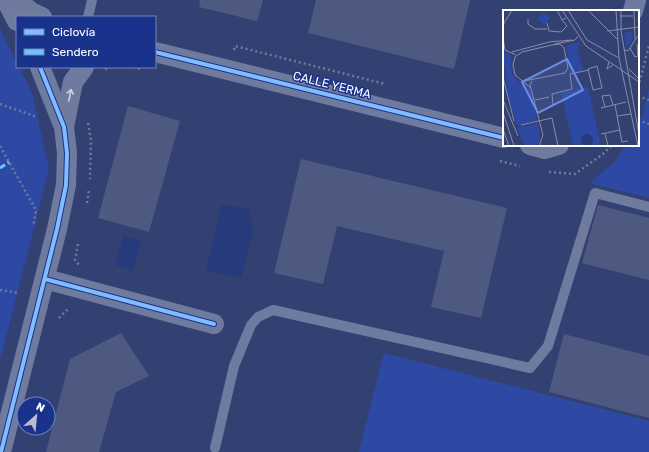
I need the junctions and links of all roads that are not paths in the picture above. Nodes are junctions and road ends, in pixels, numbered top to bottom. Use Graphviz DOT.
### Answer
graph roads {
  1 [pos="6,0"];
  2 [pos="17,0"];
  3 [pos="92,0"];
  4 [pos="636,0"];
  5 [pos="633,10"];
  6 [pos="40,16"];
  7 [pos="88,16"];
  8 [pos="16,19"];
  9 [pos="156,52"];
  10 [pos="40,68"];
  11 [pos="83,68"];
  12 [pos="64,127"];
  13 [pos="503,138"];
  14 [pos="534,146"];
  15 [pos="556,146"];
  16 [pos="649,207"];
  17 [pos="45,279"];
  18 [pos="214,324"];
  19 [pos="215,448"];
  20 [pos="1,452"];
  1 -- 8 [label="street"];
  2 -- 6 [label="street"];
  3 -- 7 [label="lane"];
  4 -- 5 [label="street"];
  9 -- 13 [label="street, CALLE YERMA"];
  10 -- 12 [label="street"];
  12 -- 11 [label="street, one-way"];
  12 -- 17 [label="street"];
  14 -- 15 [label="street"];
  16 -- 19 [label="lane"];
  17 -- 18 [label="street"];
  17 -- 20 [label="street"];
}
